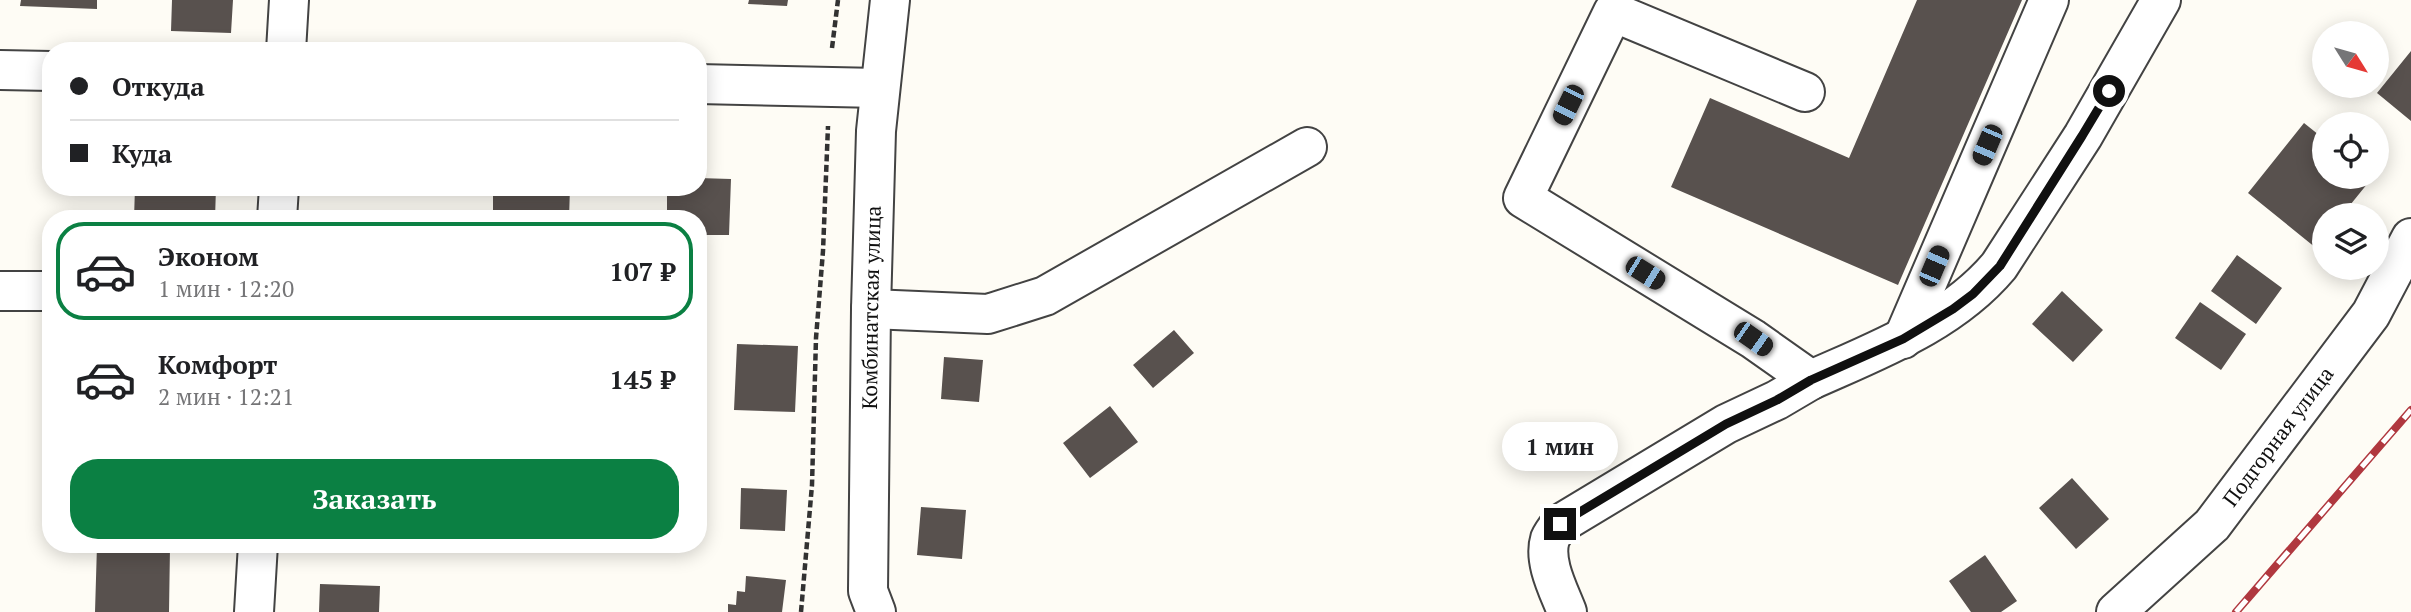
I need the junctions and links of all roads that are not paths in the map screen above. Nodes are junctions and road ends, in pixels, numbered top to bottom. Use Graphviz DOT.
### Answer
graph roads {
  1 [pos="289,0"];
  2 [pos="890,0"];
  3 [pos="2049,0"];
  4 [pos="2161,0"];
  5 [pos="287,42"];
  6 [pos="0,70"];
  7 [pos="42,71"];
  8 [pos="707,84"];
  9 [pos="879,88"];
  10 [pos="1805,92"];
  11 [pos="1307,147"];
  12 [pos="2411,238"];
  13 [pos="0,291"];
  14 [pos="42,291"];
  15 [pos="871,309"];
  16 [pos="1903,339"];
  17 [pos="1811,380"];
  18 [pos="257,553"];
  19 [pos="254,612"];
  20 [pos="876,612"];
  21 [pos="1567,612"];
  22 [pos="2116,612"];
  1 -- 5 [label="street"];
  2 -- 9 [label="street, Комбинатская улица"];
  3 -- 16 [label="street"];
  4 -- 16 [label="street"];
  6 -- 7 [label="street"];
  8 -- 9 [label="street"];
  9 -- 15 [label="street, Комбинатская улица"];
  10 -- 17 [label="street"];
  11 -- 15 [label="street"];
  12 -- 22 [label="street, Подгорная улица"];
  13 -- 14 [label="street"];
  15 -- 20 [label="street, Комбинатская улица"];
  16 -- 17 [label="street"];
  17 -- 21 [label="street"];
  18 -- 19 [label="street"];
}
